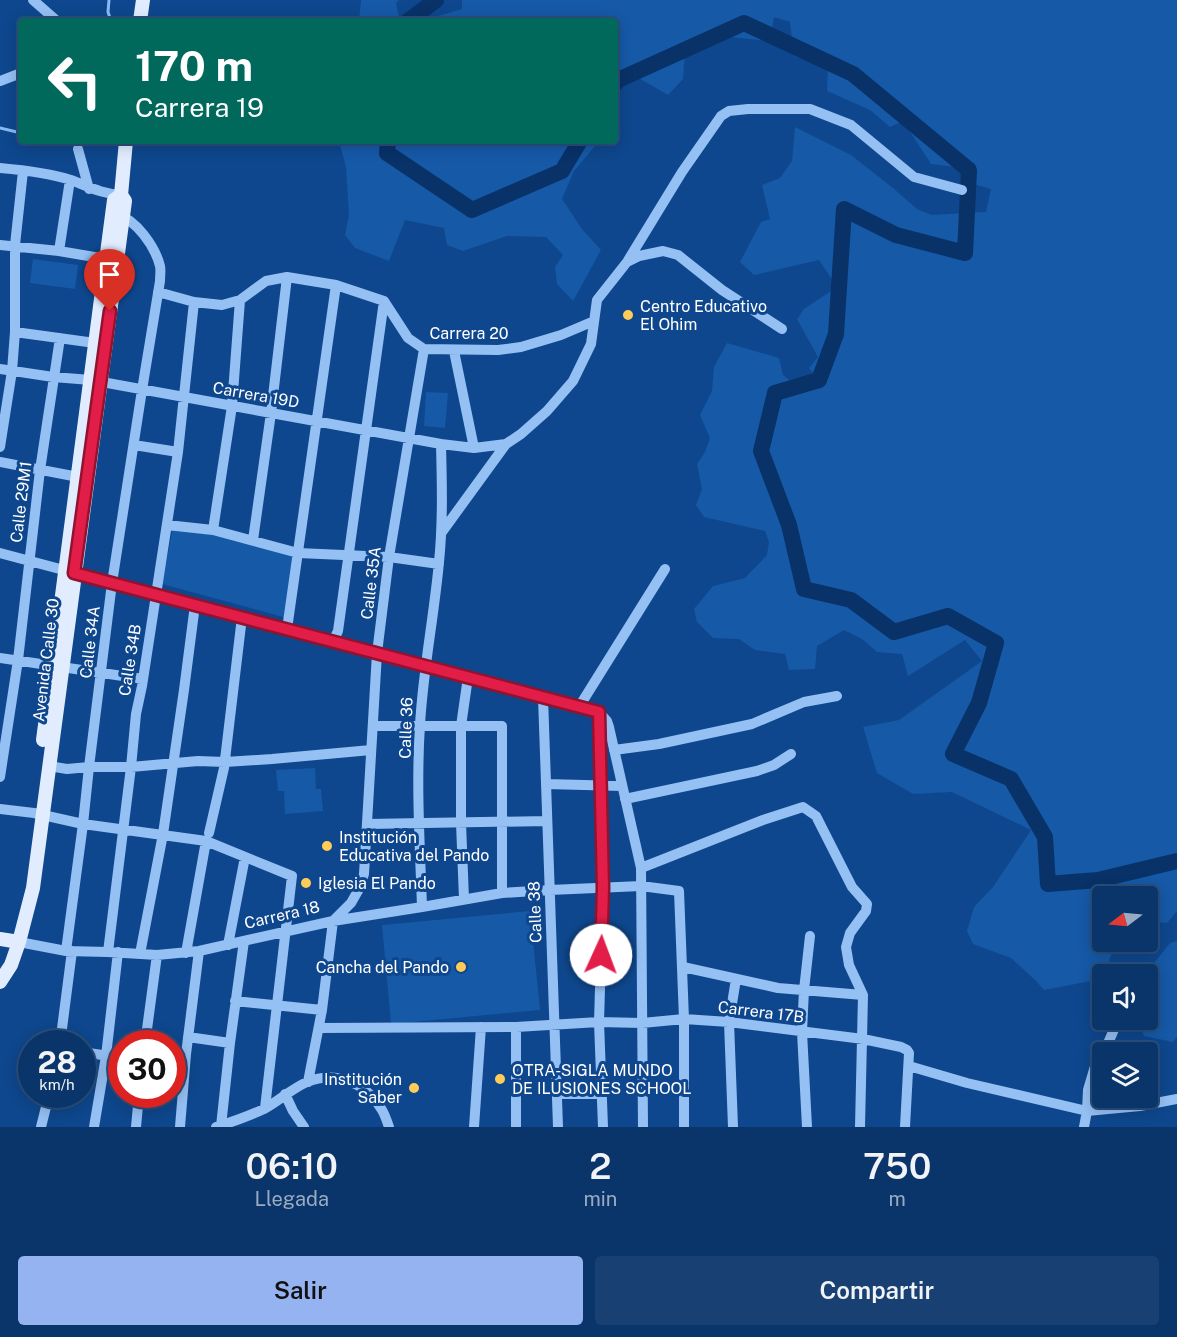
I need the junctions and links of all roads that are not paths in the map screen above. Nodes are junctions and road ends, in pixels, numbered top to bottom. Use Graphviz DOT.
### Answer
graph roads {
  1 [pos="33,0"];
  2 [pos="143,0"];
  3 [pos="54,18"];
  4 [pos="140,18"];
  5 [pos="18,73"];
  6 [pos="0,81"];
  7 [pos="126,144"];
  8 [pos="78,148"];
  9 [pos="0,168"];
  10 [pos="23,171"];
  11 [pos="70,180"];
  12 [pos="89,189"];
  13 [pos="962,190"];
  14 [pos="121,195"];
  15 [pos="117,214"];
  16 [pos="0,245"];
  17 [pos="15,246"];
  18 [pos="59,251"];
  19 [pos="106,259"];
  20 [pos="627,262"];
  21 [pos="287,277"];
  22 [pos="336,285"];
  23 [pos="158,292"];
  24 [pos="240,300"];
  25 [pos="384,301"];
  26 [pos="194,302"];
  27 [pos="594,321"];
  28 [pos="783,329"];
  29 [pos="15,332"];
  30 [pos="60,338"];
  31 [pos="95,343"];
  32 [pos="424,349"];
  33 [pos="454,351"];
  34 [pos="0,369"];
  35 [pos="12,371"];
  36 [pos="53,377"];
  37 [pos="96,381"];
  38 [pos="142,390"];
  39 [pos="5,391"];
  40 [pos="185,397"];
  41 [pos="232,406"];
  42 [pos="272,413"];
  43 [pos="317,421"];
  44 [pos="367,430"];
  45 [pos="408,437"];
  46 [pos="0,444"];
  47 [pos="441,444"];
  48 [pos="506,444"];
  49 [pos="134,445"];
  50 [pos="474,448"];
  51 [pos="178,452"];
  52 [pos="0,462"];
  53 [pos="40,470"];
  54 [pos="78,477"];
  55 [pos="167,525"];
  56 [pos="213,530"];
  57 [pos="442,532"];
  58 [pos="253,540"];
  59 [pos="0,553"];
  60 [pos="298,553"];
  61 [pos="349,555"];
  62 [pos="389,557"];
  63 [pos="30,561"];
  64 [pos="439,564"];
  65 [pos="665,569"];
  66 [pos="70,571"];
  67 [pos="112,583"];
  68 [pos="156,594"];
  69 [pos="195,605"];
  70 [pos="242,617"];
  71 [pos="287,629"];
  72 [pos="333,641"];
  73 [pos="377,653"];
  74 [pos="0,658"];
  75 [pos="18,660"];
  76 [pos="58,666"];
  77 [pos="425,666"];
  78 [pos="101,672"];
  79 [pos="468,677"];
  80 [pos="143,679"];
  81 [pos="837,696"];
  82 [pos="543,697"];
  83 [pos="579,707"];
  84 [pos="599,712"];
  85 [pos="373,726"];
  86 [pos="420,726"];
  87 [pos="461,726"];
  88 [pos="371,750"];
  89 [pos="614,750"];
  90 [pos="791,754"];
  91 [pos="225,762"];
  92 [pos="172,763"];
  93 [pos="49,766"];
  94 [pos="89,767"];
  95 [pos="131,767"];
  96 [pos="0,777"];
  97 [pos="546,784"];
  98 [pos="600,786"];
  99 [pos="622,786"];
  100 [pos="625,799"];
  101 [pos="0,809"];
  102 [pos="38,814"];
  103 [pos="547,821"];
  104 [pos="502,822"];
  105 [pos="461,823"];
  106 [pos="83,824"];
  107 [pos="367,824"];
  108 [pos="419,824"];
  109 [pos="124,829"];
  110 [pos="163,834"];
  111 [pos="207,837"];
  112 [pos="245,857"];
  113 [pos="641,868"];
  114 [pos="641,886"];
  115 [pos="603,888"];
  116 [pos="549,890"];
  117 [pos="502,893"];
  118 [pos="464,899"];
  119 [pos="422,907"];
  120 [pos="333,921"];
  121 [pos="286,931"];
  122 [pos="810,936"];
  123 [pos="10,941"];
  124 [pos="243,941"];
  125 [pos="228,945"];
  126 [pos="69,951"];
  127 [pos="199,951"];
  128 [pos="113,952"];
  129 [pos="186,953"];
  130 [pos="140,954"];
  131 [pos="157,955"];
  132 [pos="0,965"];
  133 [pos="683,967"];
  134 [pos="736,979"];
  135 [pos="0,982"];
  136 [pos="804,990"];
  137 [pos="862,995"];
  138 [pos="235,1000"];
  139 [pos="277,1005"];
  140 [pos="322,1010"];
  141 [pos="684,1019"];
  142 [pos="598,1022"];
  143 [pos="729,1022"];
  144 [pos="642,1023"];
  145 [pos="554,1024"];
  146 [pos="481,1027"];
  147 [pos="516,1027"];
  148 [pos="319,1028"];
  149 [pos="61,1030"];
  150 [pos="147,1030"];
  151 [pos="1114,1030"];
  152 [pos="802,1032"];
  153 [pos="188,1037"];
  154 [pos="863,1039"];
  155 [pos="230,1043"];
  156 [pos="96,1054"];
  157 [pos="186,1054"];
  158 [pos="106,1056"];
  159 [pos="909,1066"];
  160 [pos="308,1082"];
  161 [pos="285,1094"];
  162 [pos="557,1094"];
  163 [pos="602,1094"];
  164 [pos="1177,1099"];
  165 [pos="46,1108"];
  166 [pos="138,1108"];
  167 [pos="182,1108"];
  168 [pos="265,1108"];
  169 [pos="1087,1111"];
  170 [pos="218,1126"];
  171 [pos="41,1127"];
  172 [pos="94,1127"];
  173 [pos="136,1127"];
  174 [pos="180,1127"];
  175 [pos="304,1127"];
  176 [pos="389,1127"];
  177 [pos="474,1127"];
  178 [pos="516,1127"];
  179 [pos="558,1127"];
  180 [pos="603,1127"];
  181 [pos="643,1127"];
  182 [pos="684,1127"];
  183 [pos="733,1127"];
  184 [pos="807,1127"];
  185 [pos="860,1127"];
  186 [pos="905,1127"];
  187 [pos="1084,1127"];
  1 -- 3 [label="street"];
  2 -- 4 [label="main road"];
  5 -- 6 [label="street"];
  7 -- 14 [label="main road, Avenida Calle 30"];
  8 -- 12 [label="street"];
  9 -- 10 [label="street"];
  10 -- 11 [label="street"];
  10 -- 17 [label="street"];
  11 -- 12 [label="street"];
  11 -- 18 [label="street"];
  12 -- 14 [label="street"];
  13 -- 20 [label="street"];
  14 -- 15 [label="main road, Avenida Calle 30"];
  15 -- 19 [label="main road, Avenida Calle 30"];
  15 -- 23 [label="street, Calle 34A"];
  15 -- 37 [label="main road, Avenida Calle 30"];
  16 -- 17 [label="street"];
  17 -- 18 [label="street"];
  17 -- 29 [label="street"];
  18 -- 19 [label="street"];
  19 -- 31 [label="main road, Avenida Calle 30"];
  20 -- 27 [label="street"];
  20 -- 28 [label="street"];
  21 -- 22 [label="street"];
  21 -- 24 [label="street"];
  21 -- 42 [label="street"];
  22 -- 25 [label="street"];
  22 -- 43 [label="street"];
  23 -- 26 [label="street"];
  23 -- 38 [label="street, Calle 34A"];
  24 -- 26 [label="street"];
  24 -- 41 [label="street"];
  25 -- 32 [label="street, Carrera 20"];
  25 -- 44 [label="street"];
  26 -- 40 [label="street, Calle 34B"];
  27 -- 33 [label="street, Carrera 20"];
  27 -- 48 [label="street"];
  29 -- 30 [label="street"];
  29 -- 35 [label="street"];
  30 -- 31 [label="street"];
  30 -- 36 [label="street, Calle 29M1"];
  31 -- 37 [label="main road, Avenida Calle 30"];
  32 -- 33 [label="street, Carrera 20"];
  32 -- 45 [label="street, Calle 35A"];
  33 -- 50 [label="street"];
  34 -- 35 [label="street, Carrera 19D"];
  35 -- 36 [label="street, Carrera 19D"];
  35 -- 39 [label="street"];
  36 -- 37 [label="street, Carrera 19D"];
  36 -- 53 [label="street, Calle 29M1"];
  37 -- 38 [label="street, Carrera 19D"];
  37 -- 54 [label="main road, Avenida Calle 30"];
  37 -- 66 [label="main road, Avenida Calle 30"];
  38 -- 40 [label="street, Carrera 19D"];
  38 -- 49 [label="street, Calle 34A"];
  39 -- 46 [label="street"];
  40 -- 41 [label="street, Carrera 19D"];
  40 -- 51 [label="street, Calle 34B"];
  41 -- 42 [label="street, Carrera 19D"];
  41 -- 56 [label="street"];
  42 -- 43 [label="street, Carrera 19D"];
  42 -- 58 [label="street"];
  43 -- 44 [label="street, Carrera 19D"];
  43 -- 60 [label="street"];
  44 -- 45 [label="street, Carrera 19D"];
  44 -- 61 [label="street"];
  45 -- 47 [label="street, Carrera 19D"];
  45 -- 62 [label="street, Calle 35A"];
  47 -- 50 [label="street, Carrera 19D"];
  47 -- 57 [label="street, Calle 36"];
  48 -- 50 [label="street, Carrera 19D"];
  48 -- 57 [label="street"];
  49 -- 51 [label="street"];
  49 -- 67 [label="street, Calle 34A"];
  51 -- 55 [label="street, Calle 34B"];
  52 -- 53 [label="street"];
  53 -- 54 [label="street"];
  53 -- 63 [label="street, Calle 29M1"];
  54 -- 66 [label="main road, Avenida Calle 30"];
  55 -- 56 [label="street"];
  55 -- 68 [label="street, Calle 34B"];
  56 -- 58 [label="street"];
  57 -- 64 [label="street, Calle 36"];
  58 -- 60 [label="street"];
  59 -- 63 [label="street"];
  60 -- 61 [label="street"];
  60 -- 71 [label="street"];
  61 -- 62 [label="street"];
  61 -- 72 [label="street"];
  62 -- 64 [label="street"];
  62 -- 73 [label="street, Calle 35A"];
  63 -- 66 [label="street"];
  63 -- 75 [label="street, Calle 29M1"];
  64 -- 77 [label="street, Calle 36"];
  65 -- 83 [label="street"];
  66 -- 67 [label="street"];
  66 -- 76 [label="main road, Avenida Calle 30"];
  67 -- 68 [label="street"];
  67 -- 78 [label="street, Calle 34A"];
  68 -- 69 [label="street"];
  68 -- 80 [label="street, Calle 34B"];
  69 -- 70 [label="street"];
  69 -- 92 [label="street"];
  70 -- 71 [label="street"];
  70 -- 91 [label="street"];
  71 -- 72 [label="street"];
  72 -- 73 [label="street"];
  73 -- 77 [label="street"];
  73 -- 85 [label="street, Calle 35A"];
  74 -- 75 [label="street"];
  75 -- 76 [label="street"];
  75 -- 96 [label="street, Calle 29M1"];
  76 -- 78 [label="street"];
  76 -- 93 [label="main road, Avenida Calle 30"];
  76 -- 102 [label="main road, Avenida Calle 30"];
  77 -- 79 [label="street"];
  77 -- 86 [label="street, Calle 36"];
  78 -- 80 [label="street"];
  78 -- 94 [label="street, Calle 34A"];
  79 -- 82 [label="street"];
  79 -- 87 [label="street"];
  80 -- 95 [label="street, Calle 34B"];
  81 -- 89 [label="street"];
  82 -- 83 [label="street"];
  82 -- 97 [label="street, Calle 38"];
  83 -- 84 [label="street"];
  84 -- 89 [label="street"];
  84 -- 98 [label="street"];
  85 -- 86 [label="street"];
  85 -- 88 [label="street, Calle 35A"];
  86 -- 87 [label="street"];
  86 -- 108 [label="street, Calle 36"];
  87 -- 104 [label="street"];
  87 -- 105 [label="street"];
  88 -- 91 [label="street"];
  88 -- 107 [label="street, Calle 35A"];
  89 -- 99 [label="street"];
  90 -- 100 [label="street"];
  91 -- 92 [label="street"];
  91 -- 111 [label="street"];
  92 -- 95 [label="street"];
  92 -- 110 [label="street"];
  93 -- 94 [label="street"];
  93 -- 102 [label="main road, Avenida Calle 30"];
  94 -- 95 [label="street"];
  94 -- 106 [label="street, Calle 34A"];
  95 -- 109 [label="street, Calle 34B"];
  97 -- 98 [label="street"];
  97 -- 103 [label="street, Calle 38"];
  98 -- 99 [label="street"];
  98 -- 115 [label="street"];
  99 -- 100 [label="street"];
  100 -- 113 [label="street"];
  101 -- 102 [label="street"];
  102 -- 106 [label="street"];
  102 -- 123 [label="main road, Avenida Calle 30"];
  103 -- 104 [label="street"];
  103 -- 116 [label="street, Calle 38"];
  104 -- 105 [label="street"];
  104 -- 117 [label="street"];
  105 -- 108 [label="street"];
  105 -- 118 [label="street"];
  106 -- 109 [label="street"];
  106 -- 126 [label="street, Calle 34A"];
  107 -- 108 [label="street"];
  107 -- 120 [label="street, Calle 35A"];
  108 -- 119 [label="street, Calle 36"];
  109 -- 110 [label="street"];
  109 -- 128 [label="street, Calle 34B"];
  110 -- 111 [label="street"];
  110 -- 130 [label="street"];
  111 -- 112 [label="street"];
  111 -- 129 [label="street"];
  112 -- 121 [label="street"];
  112 -- 125 [label="street"];
  113 -- 114 [label="street"];
  113 -- 137 [label="street"];
  114 -- 115 [label="street, Carrera 18"];
  114 -- 133 [label="street, Carrera 18"];
  114 -- 144 [label="street"];
  115 -- 116 [label="street, Carrera 18"];
  115 -- 142 [label="street"];
  116 -- 117 [label="street, Carrera 18"];
  116 -- 145 [label="street, Calle 38"];
  117 -- 118 [label="street, Carrera 18"];
  118 -- 119 [label="street, Carrera 18"];
  119 -- 120 [label="street, Carrera 18"];
  120 -- 121 [label="street, Carrera 18"];
  120 -- 140 [label="street"];
  121 -- 124 [label="street, Carrera 18"];
  121 -- 139 [label="street"];
  122 -- 136 [label="street"];
  123 -- 126 [label="street, Carrera 18"];
  123 -- 132 [label="main road, Avenida Calle 30"];
  123 -- 135 [label="main road, Avenida Calle 30"];
  124 -- 125 [label="street, Carrera 18"];
  124 -- 138 [label="street"];
  125 -- 127 [label="street, Carrera 18"];
  126 -- 128 [label="street, Carrera 18"];
  126 -- 149 [label="street"];
  127 -- 129 [label="street, Carrera 18"];
  127 -- 153 [label="street"];
  128 -- 130 [label="street, Carrera 18"];
  128 -- 158 [label="street, Calle 34B"];
  129 -- 131 [label="street, Carrera 18"];
  130 -- 131 [label="street, Carrera 18"];
  131 -- 150 [label="street"];
  133 -- 134 [label="street"];
  133 -- 141 [label="street"];
  134 -- 136 [label="street"];
  134 -- 143 [label="street"];
  136 -- 137 [label="street"];
  136 -- 152 [label="street"];
  137 -- 154 [label="street"];
  138 -- 139 [label="street"];
  138 -- 155 [label="street"];
  139 -- 140 [label="street"];
  139 -- 168 [label="street"];
  140 -- 148 [label="street"];
  141 -- 143 [label="street, Carrera 17B"];
  141 -- 144 [label="street, Carrera 17B"];
  141 -- 182 [label="street"];
  142 -- 144 [label="street, Carrera 17B"];
  142 -- 145 [label="street, Carrera 17B"];
  142 -- 163 [label="street"];
  143 -- 152 [label="street, Carrera 17B"];
  143 -- 183 [label="street"];
  144 -- 181 [label="street"];
  145 -- 147 [label="street, Carrera 17B"];
  145 -- 162 [label="street, Calle 38"];
  146 -- 147 [label="street, Carrera 17B"];
  146 -- 148 [label="street, Carrera 17B"];
  146 -- 177 [label="street"];
  147 -- 178 [label="street"];
  148 -- 160 [label="street"];
  151 -- 169 [label="street"];
  152 -- 154 [label="street, Carrera 17B"];
  152 -- 184 [label="street"];
  153 -- 155 [label="street"];
  153 -- 157 [label="street"];
  154 -- 159 [label="street, Carrera 17B"];
  154 -- 185 [label="street"];
  155 -- 170 [label="street"];
  156 -- 158 [label="street"];
  158 -- 172 [label="street, Calle 34B"];
  159 -- 169 [label="street"];
  159 -- 186 [label="street"];
  160 -- 161 [label="street"];
  160 -- 176 [label="street"];
  161 -- 168 [label="street"];
  161 -- 175 [label="street"];
  162 -- 163 [label="street"];
  162 -- 179 [label="street, Calle 38"];
  163 -- 180 [label="street"];
  164 -- 169 [label="street"];
  165 -- 171 [label="street"];
  166 -- 173 [label="street"];
  167 -- 174 [label="street"];
  168 -- 170 [label="street"];
  169 -- 187 [label="street"];
}
